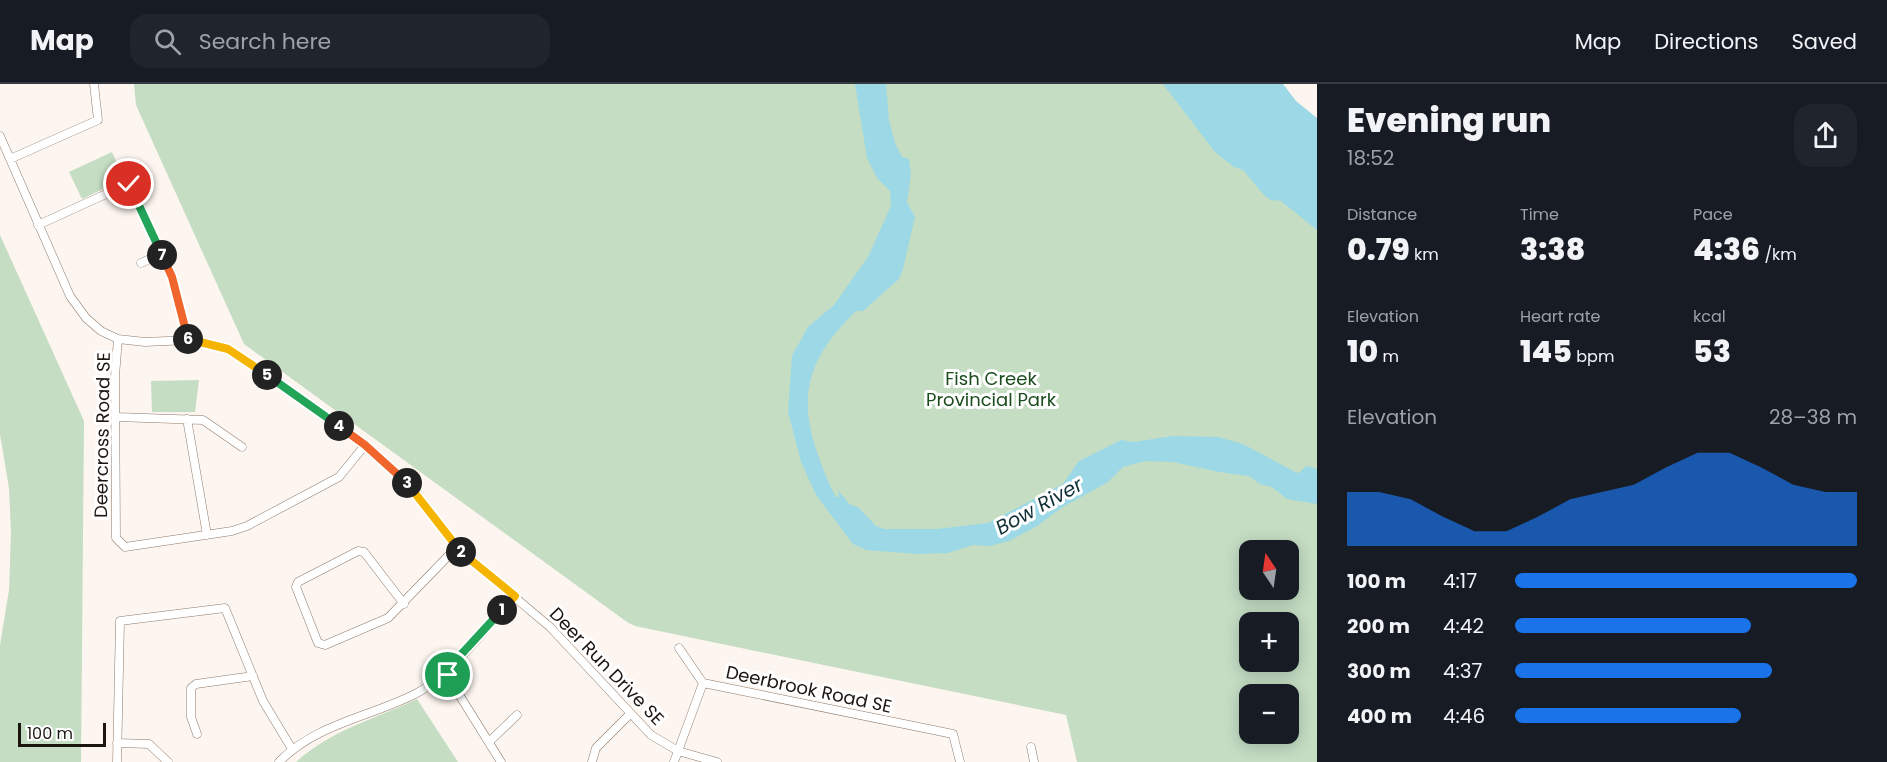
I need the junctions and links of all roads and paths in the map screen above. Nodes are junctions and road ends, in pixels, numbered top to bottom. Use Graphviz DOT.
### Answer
graph roads {
  1 [pos="94,84"];
  2 [pos="0,136"];
  3 [pos="10,159"];
  4 [pos="38,225"];
  5 [pos="161,254"];
  6 [pos="141,263"];
  7 [pos="118,339"];
  8 [pos="188,340"];
  9 [pos="116,417"];
  10 [pos="187,419"];
  11 [pos="365,445"];
  12 [pos="242,447"];
  13 [pos="207,535"];
  14 [pos="456,548"];
  15 [pos="515,596"];
  16 [pos="404,604"];
  17 [pos="679,648"];
  18 [pos="445,672"];
  19 [pos="253,676"];
  20 [pos="703,683"];
  21 [pos="630,714"];
  22 [pos="517,715"];
  23 [pos="197,734"];
  24 [pos="489,742"];
  25 [pos="117,743"];
  26 [pos="1031,747"];
  27 [pos="292,749"];
  28 [pos="678,751"];
  29 [pos="117,762"];
  30 [pos="168,762"];
  31 [pos="279,762"];
  32 [pos="501,762"];
  33 [pos="592,762"];
  34 [pos="674,762"];
  35 [pos="717,762"];
  36 [pos="960,762"];
  37 [pos="1034,762"];
  1 -- 3 [label="street"];
  2 -- 3 [label="street"];
  3 -- 4 [label="street"];
  4 -- 5 [label="street"];
  4 -- 7 [label="street"];
  5 -- 6 [label="street"];
  5 -- 8 [label="street"];
  7 -- 8 [label="street, Deer Run Drive SE"];
  7 -- 9 [label="street, Deercross Road SE"];
  8 -- 11 [label="street, Deer Run Drive SE"];
  9 -- 10 [label="street"];
  9 -- 13 [label="street, Deercross Road SE"];
  10 -- 12 [label="street"];
  10 -- 13 [label="street"];
  11 -- 13 [label="street, Deercross Road SE"];
  11 -- 14 [label="street, Deer Run Drive SE"];
  14 -- 15 [label="street, Deer Run Drive SE"];
  14 -- 16 [label="street"];
  15 -- 18 [label="street"];
  15 -- 21 [label="street, Deer Run Drive SE"];
  16 -- 16 [label="street"];
  17 -- 20 [label="street"];
  18 -- 24 [label="street"];
  18 -- 27 [label="street"];
  19 -- 23 [label="street"];
  19 -- 25 [label="street"];
  19 -- 27 [label="street"];
  20 -- 28 [label="street, Deerbrook Road SE"];
  20 -- 36 [label="street, Deerbrook Road SE"];
  21 -- 28 [label="street, Deer Run Drive SE"];
  21 -- 33 [label="street"];
  22 -- 24 [label="street"];
  24 -- 32 [label="street"];
  25 -- 29 [label="street"];
  25 -- 30 [label="street"];
  26 -- 37 [label="street"];
  27 -- 31 [label="street"];
  28 -- 34 [label="street, Deerbrook Road SE"];
  28 -- 35 [label="street, Deer Run Drive SE"];
}
